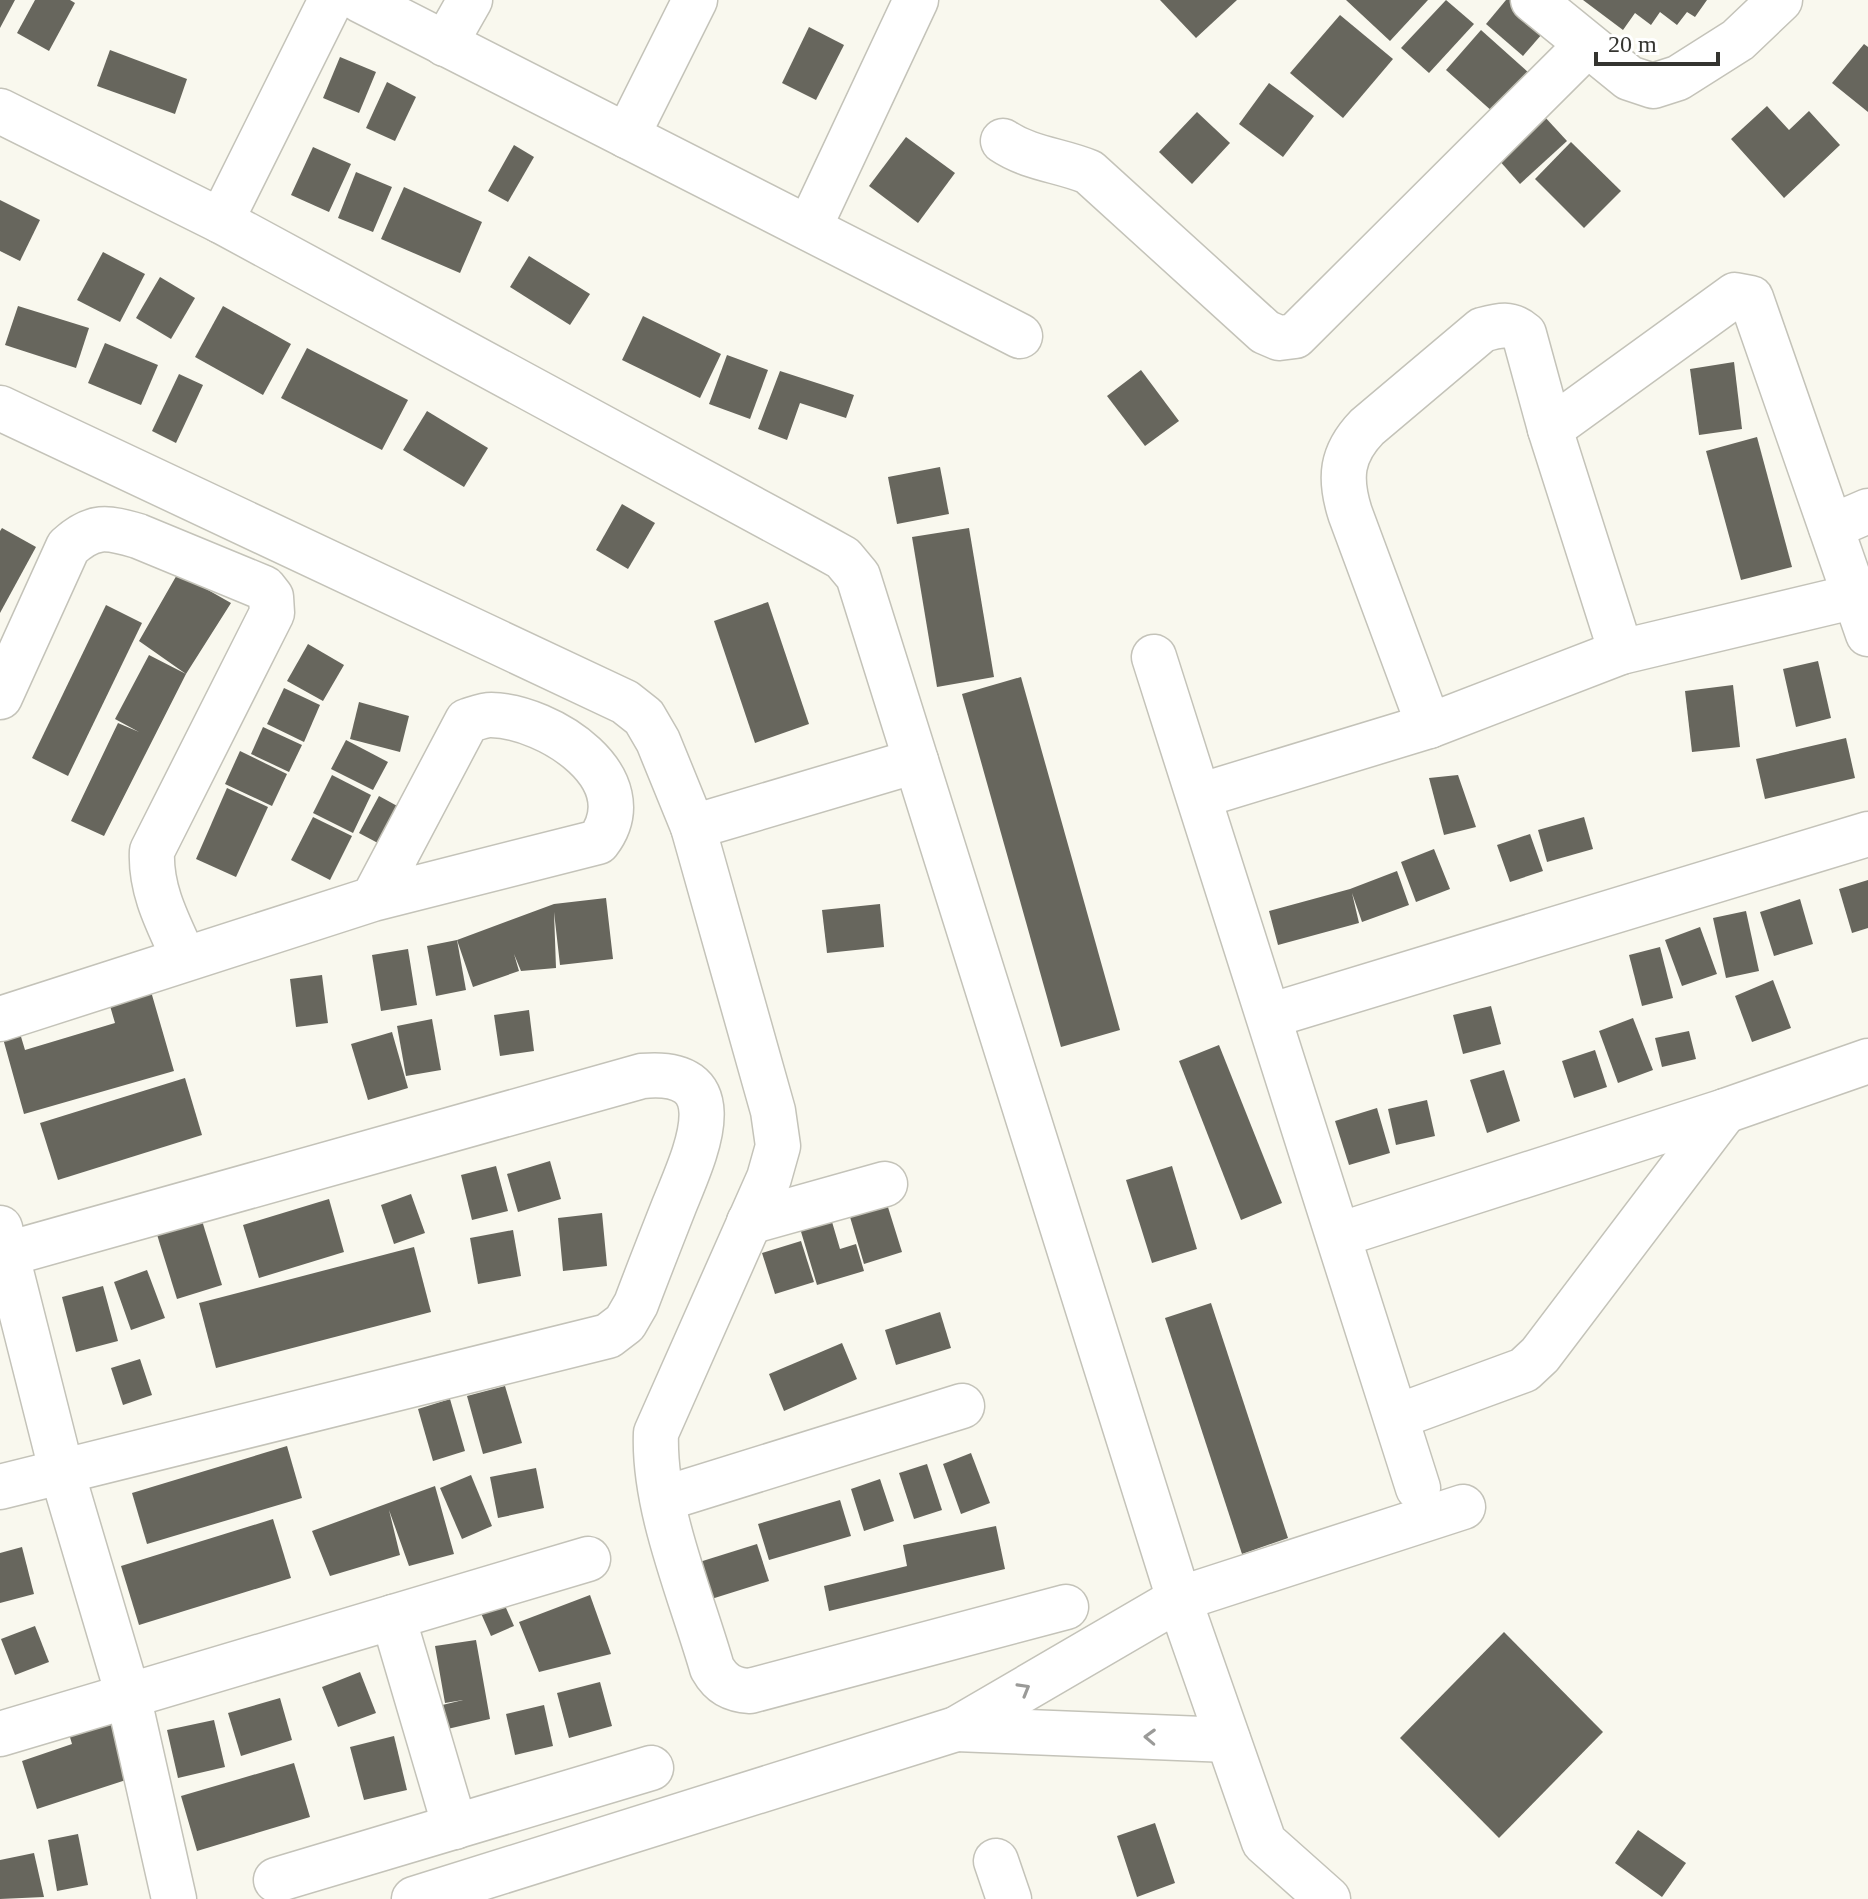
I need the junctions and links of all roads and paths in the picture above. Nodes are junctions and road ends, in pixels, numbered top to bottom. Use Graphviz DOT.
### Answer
graph roads {
  1 [pos="331,0"];
  2 [pos="360,0"];
  3 [pos="470,0"];
  4 [pos="695,0"];
  5 [pos="916,0"];
  6 [pos="1533,0"];
  7 [pos="1780,0"];
  8 [pos="445,44"];
  9 [pos="1586,46"];
  10 [pos="0,111"];
  11 [pos="627,136"];
  12 [pos="1003,141"];
  13 [pos="221,221"];
  14 [pos="809,228"];
  15 [pos="1020,336"];
  16 [pos="0,408"];
  17 [pos="1550,429"];
  18 [pos="1849,519"];
  19 [pos="1862,615"];
  20 [pos="1621,652"];
  21 [pos="1154,657"];
  22 [pos="0,697"];
  23 [pos="1429,726"];
  24 [pos="916,761"];
  25 [pos="1199,796"];
  26 [pos="693,827"];
  27 [pos="1868,834"];
  28 [pos="373,899"];
  29 [pos="184,958"];
  30 [pos="1269,1016"];
  31 [pos="0,1019"];
  32 [pos="1868,1061"];
  33 [pos="1725,1111"];
  34 [pos="885,1184"];
  35 [pos="749,1222"];
  36 [pos="1339,1235"];
  37 [pos="2,1246"];
  38 [pos="962,1406"];
  39 [pos="1396,1417"];
  40 [pos="61,1469"];
  41 [pos="0,1487"];
  42 [pos="1418,1488"];
  43 [pos="663,1499"];
  44 [pos="1463,1507"];
  45 [pos="588,1559"];
  46 [pos="1179,1599"];
  47 [pos="1066,1607"];
  48 [pos="393,1617"];
  49 [pos="128,1695"];
  50 [pos="956,1729"];
  51 [pos="0,1734"];
  52 [pos="1228,1740"];
  53 [pos="651,1768"];
  54 [pos="455,1827"];
  55 [pos="276,1880"];
  56 [pos="174,1899"];
  57 [pos="414,1899"];
  58 [pos="1328,1899"];
  1 -- 13 [label="street"];
  2 -- 8 [label="street"];
  3 -- 8 [label="street"];
  4 -- 11 [label="street"];
  5 -- 14 [label="street"];
  6 -- 9 [label="street"];
  7 -- 9 [label="street"];
  8 -- 11 [label="street"];
  9 -- 12 [label="street"];
  10 -- 13 [label="street"];
  11 -- 14 [label="street"];
  13 -- 24 [label="street"];
  14 -- 15 [label="street"];
  16 -- 26 [label="street"];
  17 -- 18 [label="street"];
  17 -- 20 [label="street"];
  17 -- 23 [label="street"];
  18 -- 19 [label="street"];
  19 -- 20 [label="street"];
  20 -- 23 [label="street"];
  21 -- 25 [label="street"];
  22 -- 29 [label="street"];
  23 -- 25 [label="street"];
  24 -- 26 [label="street"];
  24 -- 46 [label="street"];
  25 -- 30 [label="street"];
  26 -- 35 [label="street"];
  27 -- 30 [label="street"];
  28 -- 28 [label="street"];
  28 -- 29 [label="street"];
  29 -- 31 [label="street"];
  30 -- 36 [label="street"];
  32 -- 33 [label="street"];
  33 -- 36 [label="street"];
  33 -- 39 [label="street"];
  34 -- 35 [label="street"];
  35 -- 43 [label="street"];
  36 -- 39 [label="street"];
  37 -- 40 [label="street"];
  37 -- 40 [label="street"];
  38 -- 43 [label="street"];
  39 -- 42 [label="street"];
  40 -- 41 [label="street"];
  40 -- 49 [label="street"];
  43 -- 47 [label="street"];
  44 -- 46 [label="street"];
  45 -- 48 [label="street"];
  50 -- 46 [label="street, one-way"];
  46 -- 52 [label="street"];
  48 -- 49 [label="street"];
  48 -- 54 [label="street"];
  49 -- 51 [label="street"];
  49 -- 56 [label="street"];
  52 -- 50 [label="street, one-way"];
  50 -- 57 [label="street"];
  52 -- 58 [label="street"];
  53 -- 54 [label="street"];
  54 -- 55 [label="street"];
}
